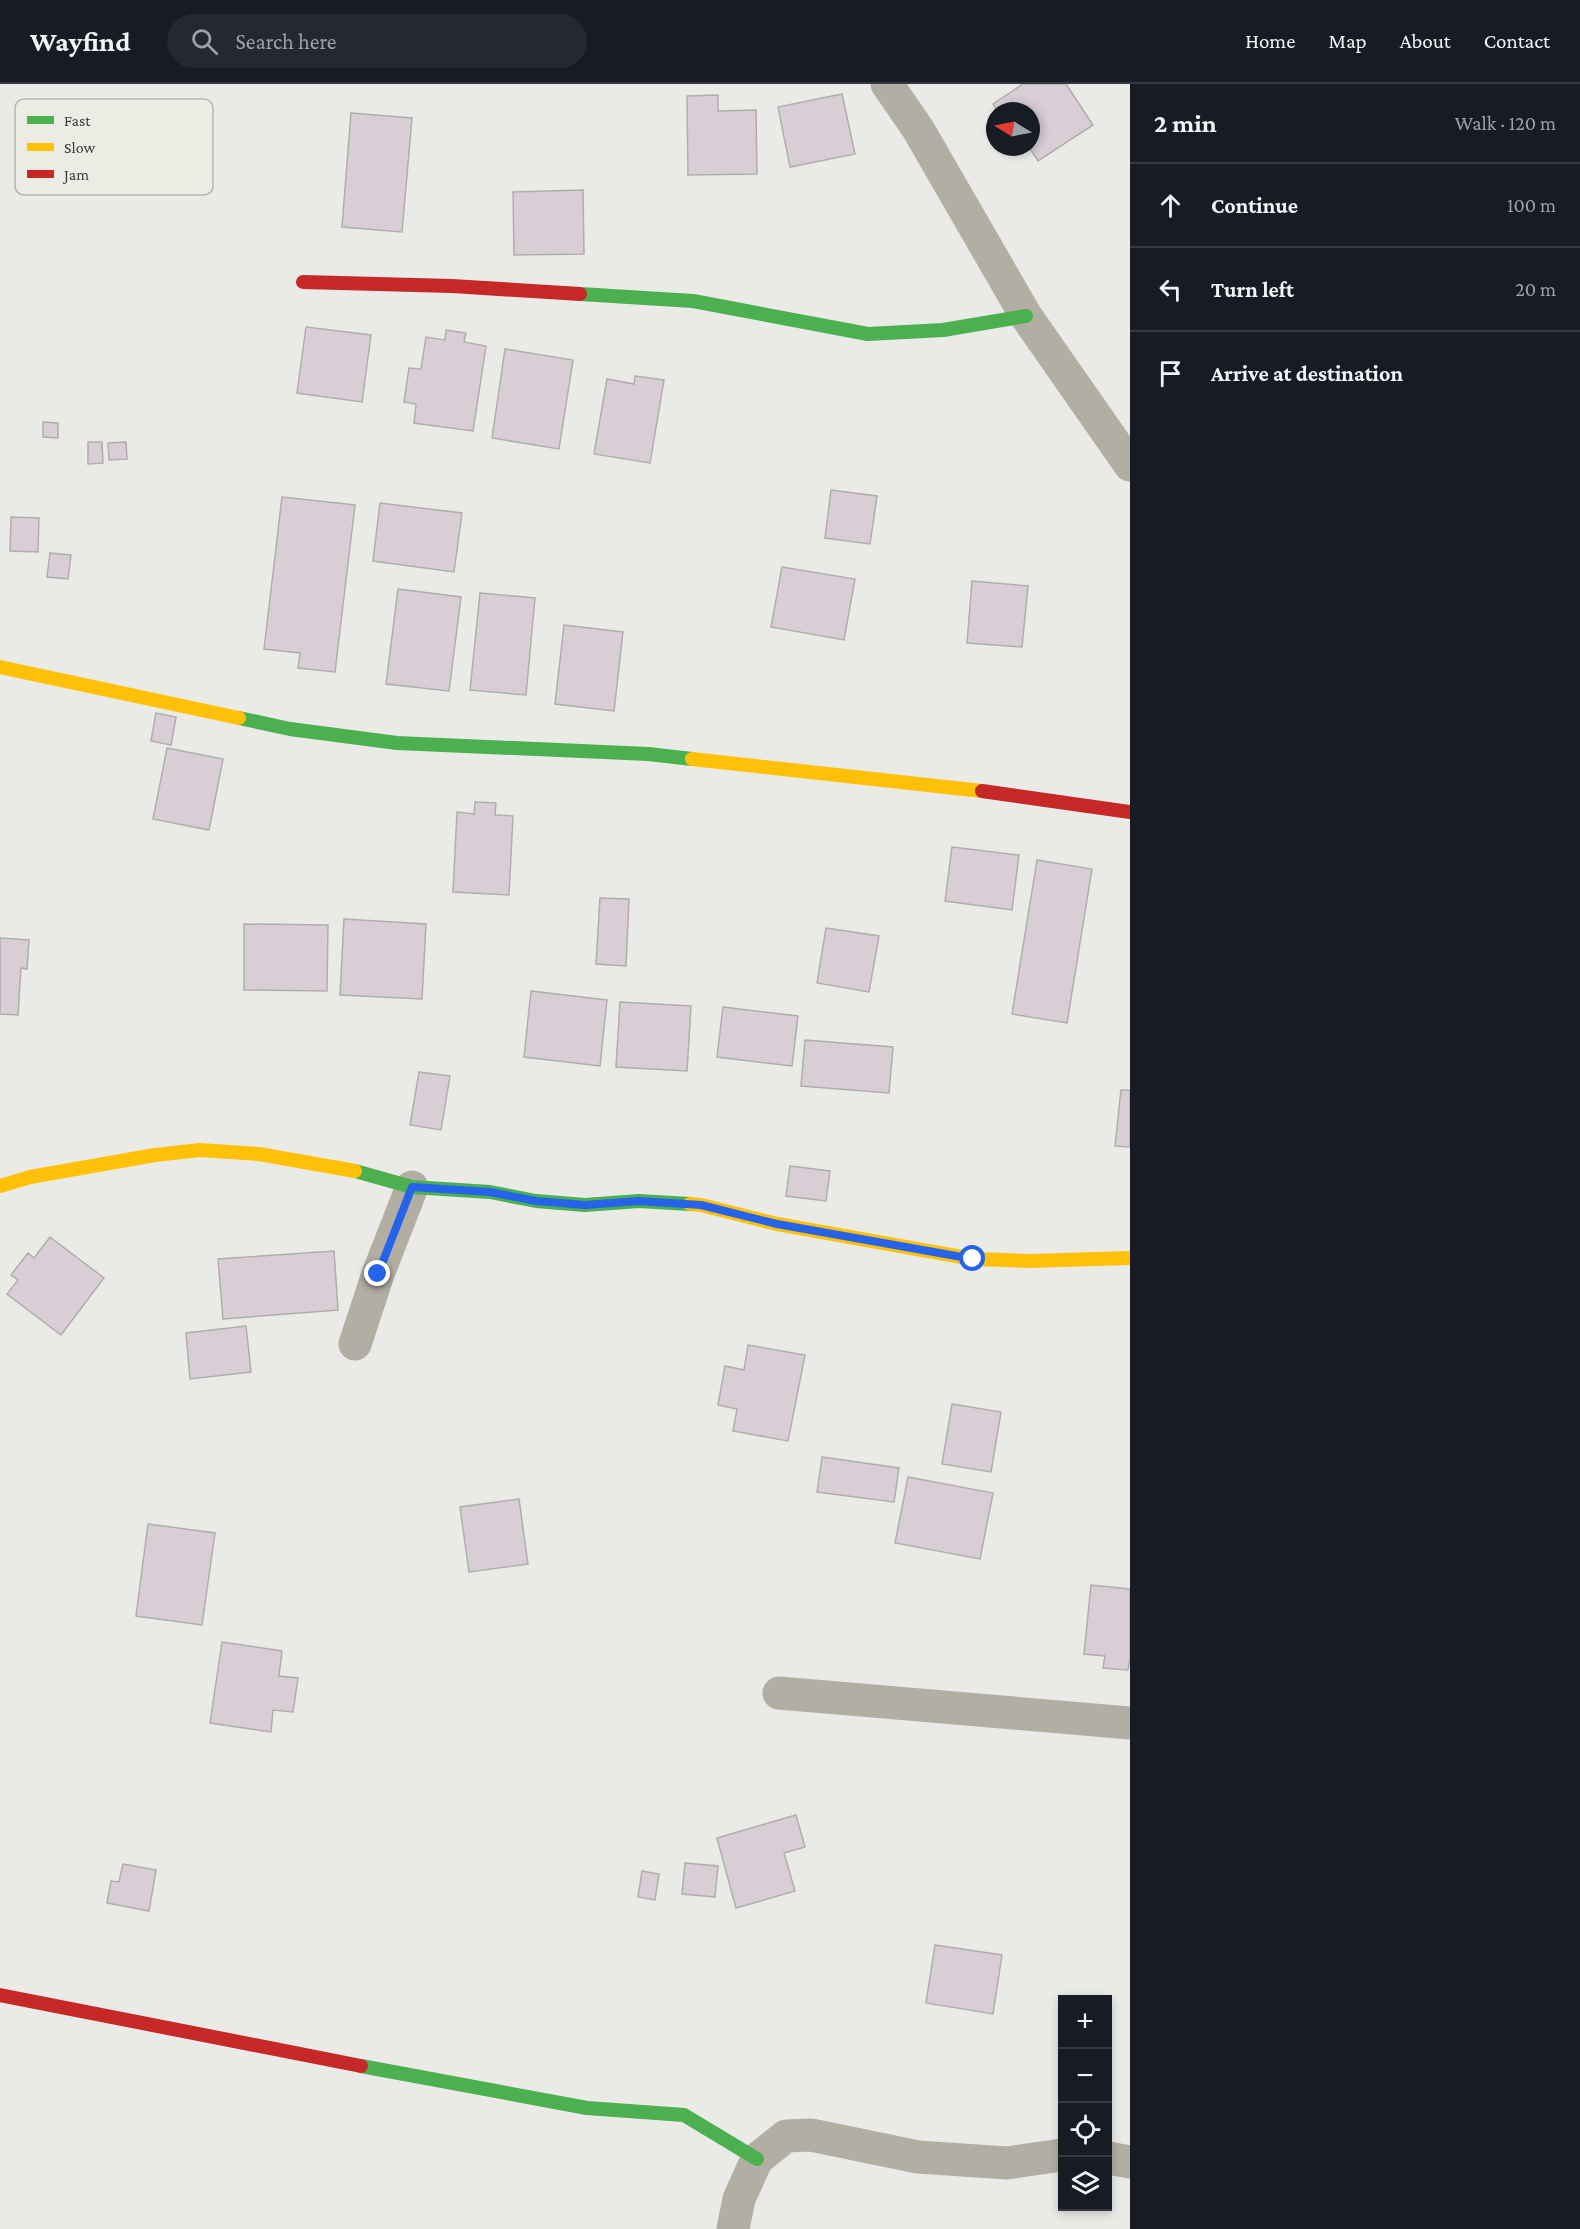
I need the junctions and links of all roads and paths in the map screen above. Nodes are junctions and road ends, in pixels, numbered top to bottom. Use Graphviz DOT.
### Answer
graph roads {
  1 [pos="887,84"];
  2 [pos="303,282"];
  3 [pos="1026,316"];
  4 [pos="1119,425"];
  5 [pos="1130,465"];
  6 [pos="0,667"];
  7 [pos="1130,812"];
  8 [pos="0,1186"];
  9 [pos="412,1187"];
  10 [pos="1130,1258"];
  11 [pos="355,1344"];
  12 [pos="779,1694"];
  13 [pos="1130,1723"];
  14 [pos="0,1995"];
  15 [pos="1058,2155"];
  16 [pos="757,2159"];
  17 [pos="1112,2159"];
  18 [pos="1130,2162"];
  19 [pos="733,2229"];
  1 -- 3 [label="street"];
  2 -- 3 [label="street"];
  3 -- 4 [label="street"];
  4 -- 5 [label="street"];
  6 -- 7 [label="street"];
  8 -- 9 [label="street"];
  9 -- 10 [label="street"];
  9 -- 11 [label="street"];
  12 -- 13 [label="street"];
  14 -- 16 [label="street"];
  15 -- 16 [label="street"];
  16 -- 19 [label="street"];
  17 -- 18 [label="street"];
}
